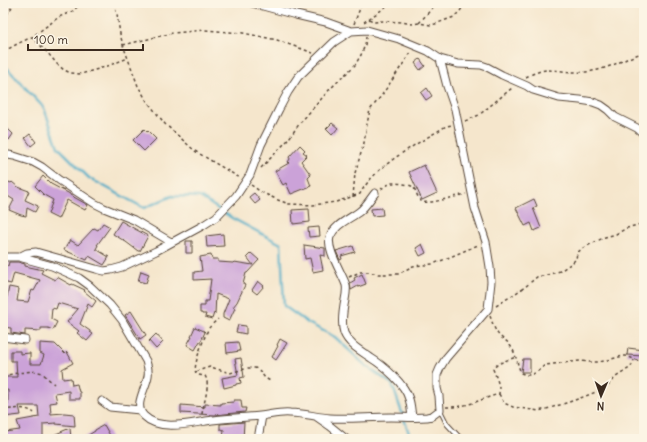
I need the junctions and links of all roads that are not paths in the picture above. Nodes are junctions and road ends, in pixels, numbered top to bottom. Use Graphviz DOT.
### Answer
graph roads {
  1 [pos="252,3"];
  2 [pos="351,31"];
  3 [pos="440,59"];
  4 [pos="644,134"];
  5 [pos="3,154"];
  6 [pos="375,192"];
  7 [pos="171,242"];
  8 [pos="19,256"];
  9 [pos="3,257"];
  10 [pos="3,338"];
  11 [pos="25,340"];
  12 [pos="102,401"];
  13 [pos="440,408"];
  14 [pos="140,410"];
  15 [pos="262,416"];
  16 [pos="317,417"];
  17 [pos="411,417"];
  18 [pos="258,439"];
  19 [pos="346,439"];
  20 [pos="461,439"];
  1 -- 2 [label="street"];
  2 -- 3 [label="street"];
  2 -- 7 [label="street"];
  3 -- 4 [label="street"];
  3 -- 13 [label="street"];
  5 -- 7 [label="street"];
  6 -- 17 [label="street"];
  7 -- 8 [label="street"];
  8 -- 9 [label="street"];
  8 -- 14 [label="street"];
  10 -- 11 [label="street"];
  12 -- 14 [label="street"];
  13 -- 17 [label="street"];
  13 -- 20 [label="lane"];
  14 -- 15 [label="street"];
  15 -- 16 [label="street"];
  15 -- 18 [label="street"];
  16 -- 17 [label="street"];
  16 -- 19 [label="street"];
}
